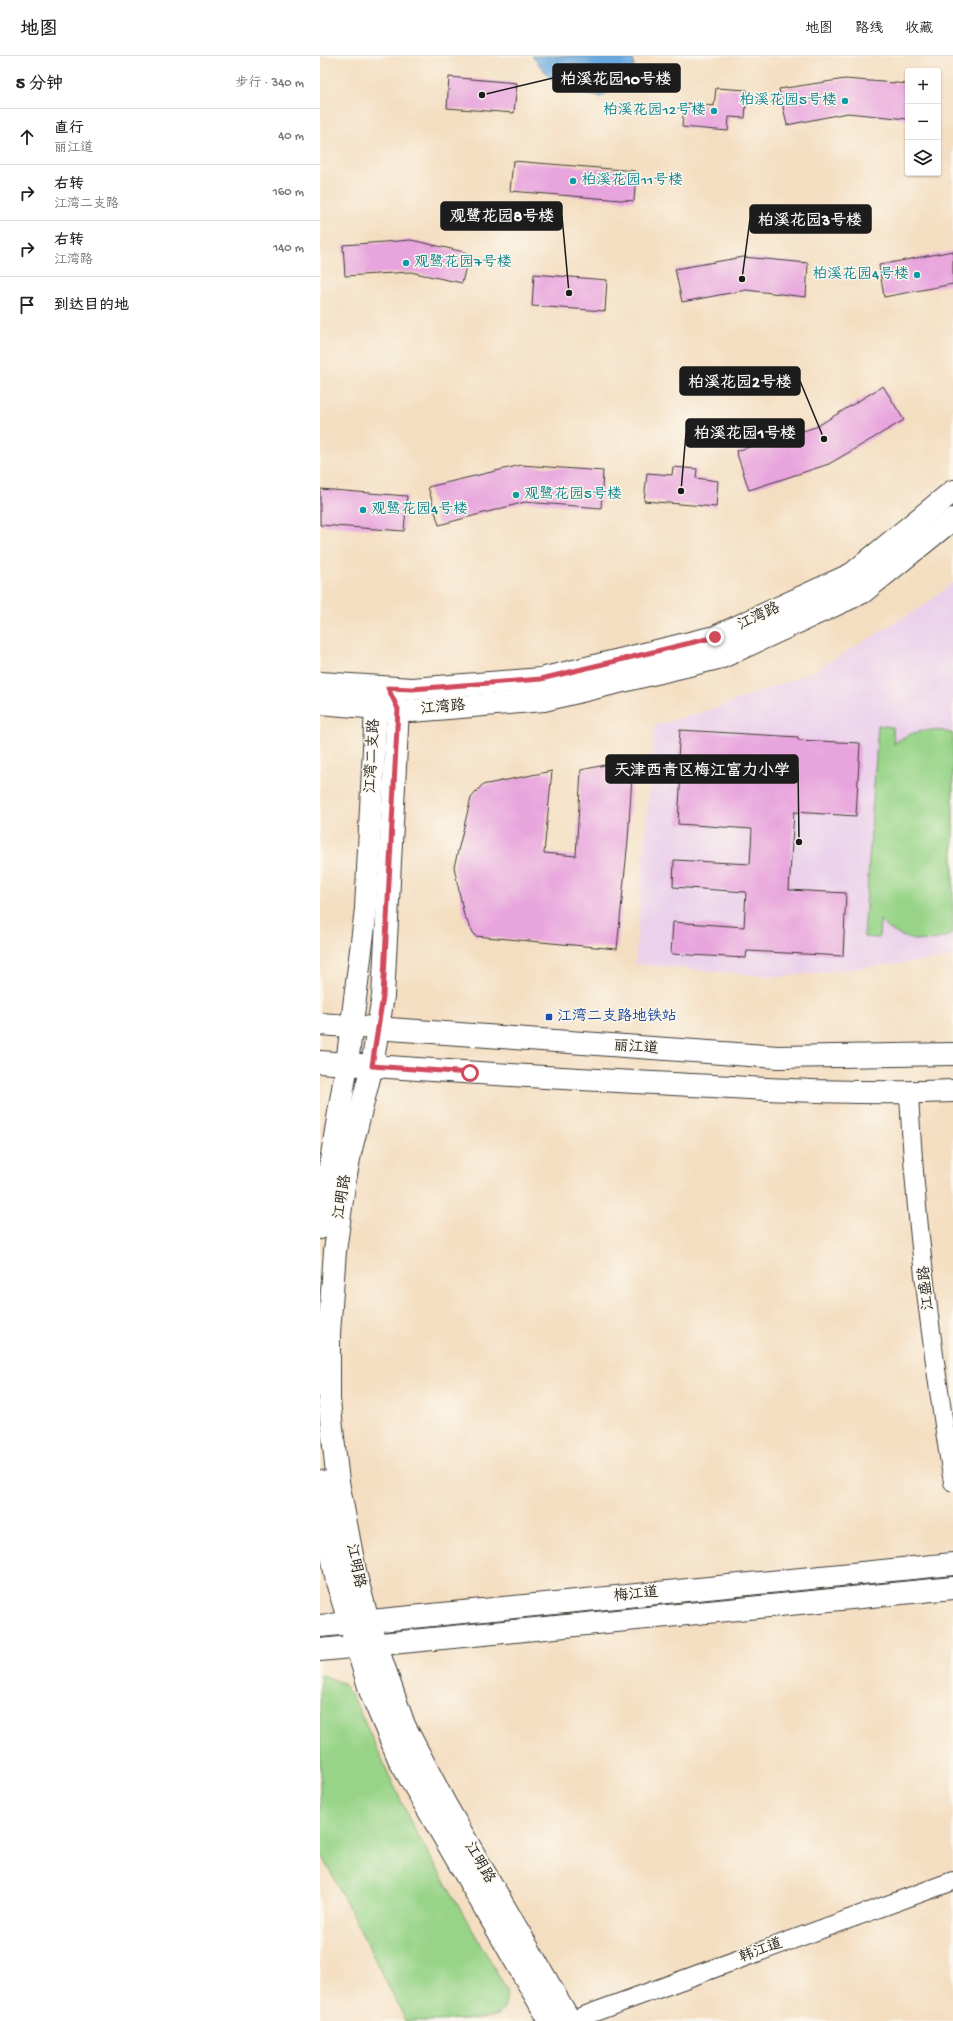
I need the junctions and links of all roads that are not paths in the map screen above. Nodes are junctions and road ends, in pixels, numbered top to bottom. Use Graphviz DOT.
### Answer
graph roads {
  1 [pos="953,491"];
  2 [pos="953,519"];
  3 [pos="320,683"];
  4 [pos="388,688"];
  5 [pos="320,703"];
  6 [pos="376,708"];
  7 [pos="398,709"];
  8 [pos="320,1024"];
  9 [pos="351,1026"];
  10 [pos="378,1029"];
  11 [pos="953,1054"];
  12 [pos="320,1062"];
  13 [pos="347,1064"];
  14 [pos="372,1066"];
  15 [pos="953,1091"];
  16 [pos="909,1092"];
  17 [pos="320,1228"];
  18 [pos="320,1481"];
  19 [pos="953,1482"];
  20 [pos="953,1564"];
  21 [pos="953,1588"];
  22 [pos="358,1622"];
  23 [pos="320,1626"];
  24 [pos="365,1645"];
  25 [pos="320,1650"];
  26 [pos="953,1881"];
  27 [pos="550,2021"];
  28 [pos="570,2021"];
  1 -- 4 [label="street, 江湾路"];
  2 -- 7 [label="street, 江湾路"];
  3 -- 4 [label="street, 江湾路"];
  4 -- 6 [label="street, 江湾二支路"];
  4 -- 7 [label="street, 江湾二支路"];
  5 -- 6 [label="street, 江湾路"];
  6 -- 7 [label="street, 江湾路"];
  6 -- 9 [label="street, 江湾二支路"];
  7 -- 10 [label="street, 江湾二支路"];
  8 -- 9 [label="street, 丽江道"];
  9 -- 10 [label="street, 丽江道"];
  9 -- 13 [label="street, 江湾二支路"];
  10 -- 11 [label="street, 丽江道"];
  10 -- 14 [label="street, 江湾二支路"];
  12 -- 13 [label="street"];
  13 -- 14 [label="street"];
  13 -- 17 [label="street, 江明路"];
  14 -- 16 [label="street"];
  14 -- 22 [label="street, 江明路"];
  15 -- 16 [label="street"];
  16 -- 19 [label="street, 江盛路"];
  18 -- 22 [label="street, 江明路"];
  20 -- 22 [label="street, 梅江道"];
  21 -- 24 [label="street, 梅江道"];
  22 -- 23 [label="street, 梅江道"];
  22 -- 24 [label="street, 江明路"];
  24 -- 25 [label="street, 梅江道"];
  24 -- 27 [label="street, 江明路"];
  24 -- 28 [label="street, 江明路"];
  26 -- 28 [label="street, 韩江道"];
}
